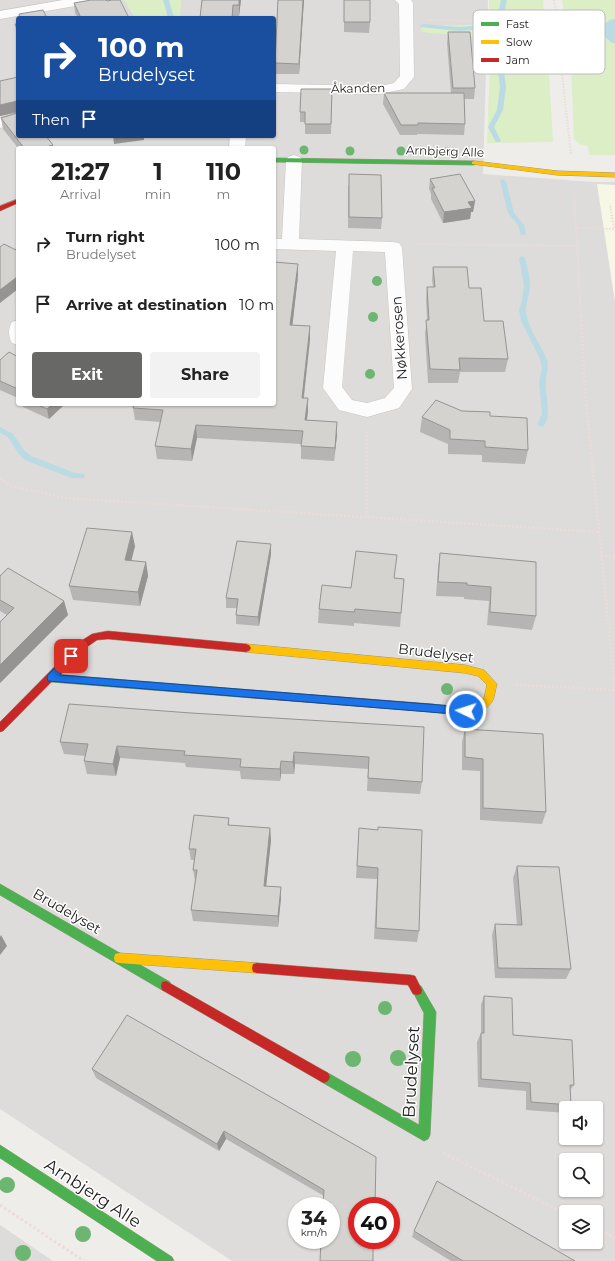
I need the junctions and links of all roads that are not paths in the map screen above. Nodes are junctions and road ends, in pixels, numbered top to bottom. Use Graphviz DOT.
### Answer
graph roads {
  1 [pos="87,0"];
  2 [pos="402,0"];
  3 [pos="0,15"];
  4 [pos="276,88"];
  5 [pos="16,119"];
  6 [pos="0,124"];
  7 [pos="276,160"];
  8 [pos="294,160"];
  9 [pos="615,175"];
  10 [pos="16,202"];
  11 [pos="0,209"];
  12 [pos="282,244"];
  13 [pos="346,245"];
  14 [pos="51,678"];
  15 [pos="0,728"];
  16 [pos="0,889"];
  17 [pos="119,958"];
  18 [pos="0,1151"];
  19 [pos="168,1261"];
  1 -- 3 [label="street"];
  2 -- 4 [label="street, Åkanden"];
  5 -- 6 [label="street"];
  7 -- 8 [label="street, Arnbjerg Alle"];
  8 -- 9 [label="street, Arnbjerg Alle"];
  8 -- 12 [label="street"];
  10 -- 11 [label="street"];
  12 -- 13 [label="street"];
  13 -- 13 [label="street, Nøkkerosen"];
  14 -- 14 [label="street, Brudelyset"];
  14 -- 15 [label="street, Brudelyset"];
  16 -- 17 [label="street, Brudelyset"];
  17 -- 17 [label="street, Brudelyset"];
  18 -- 19 [label="street, Arnbjerg Alle"];
}
